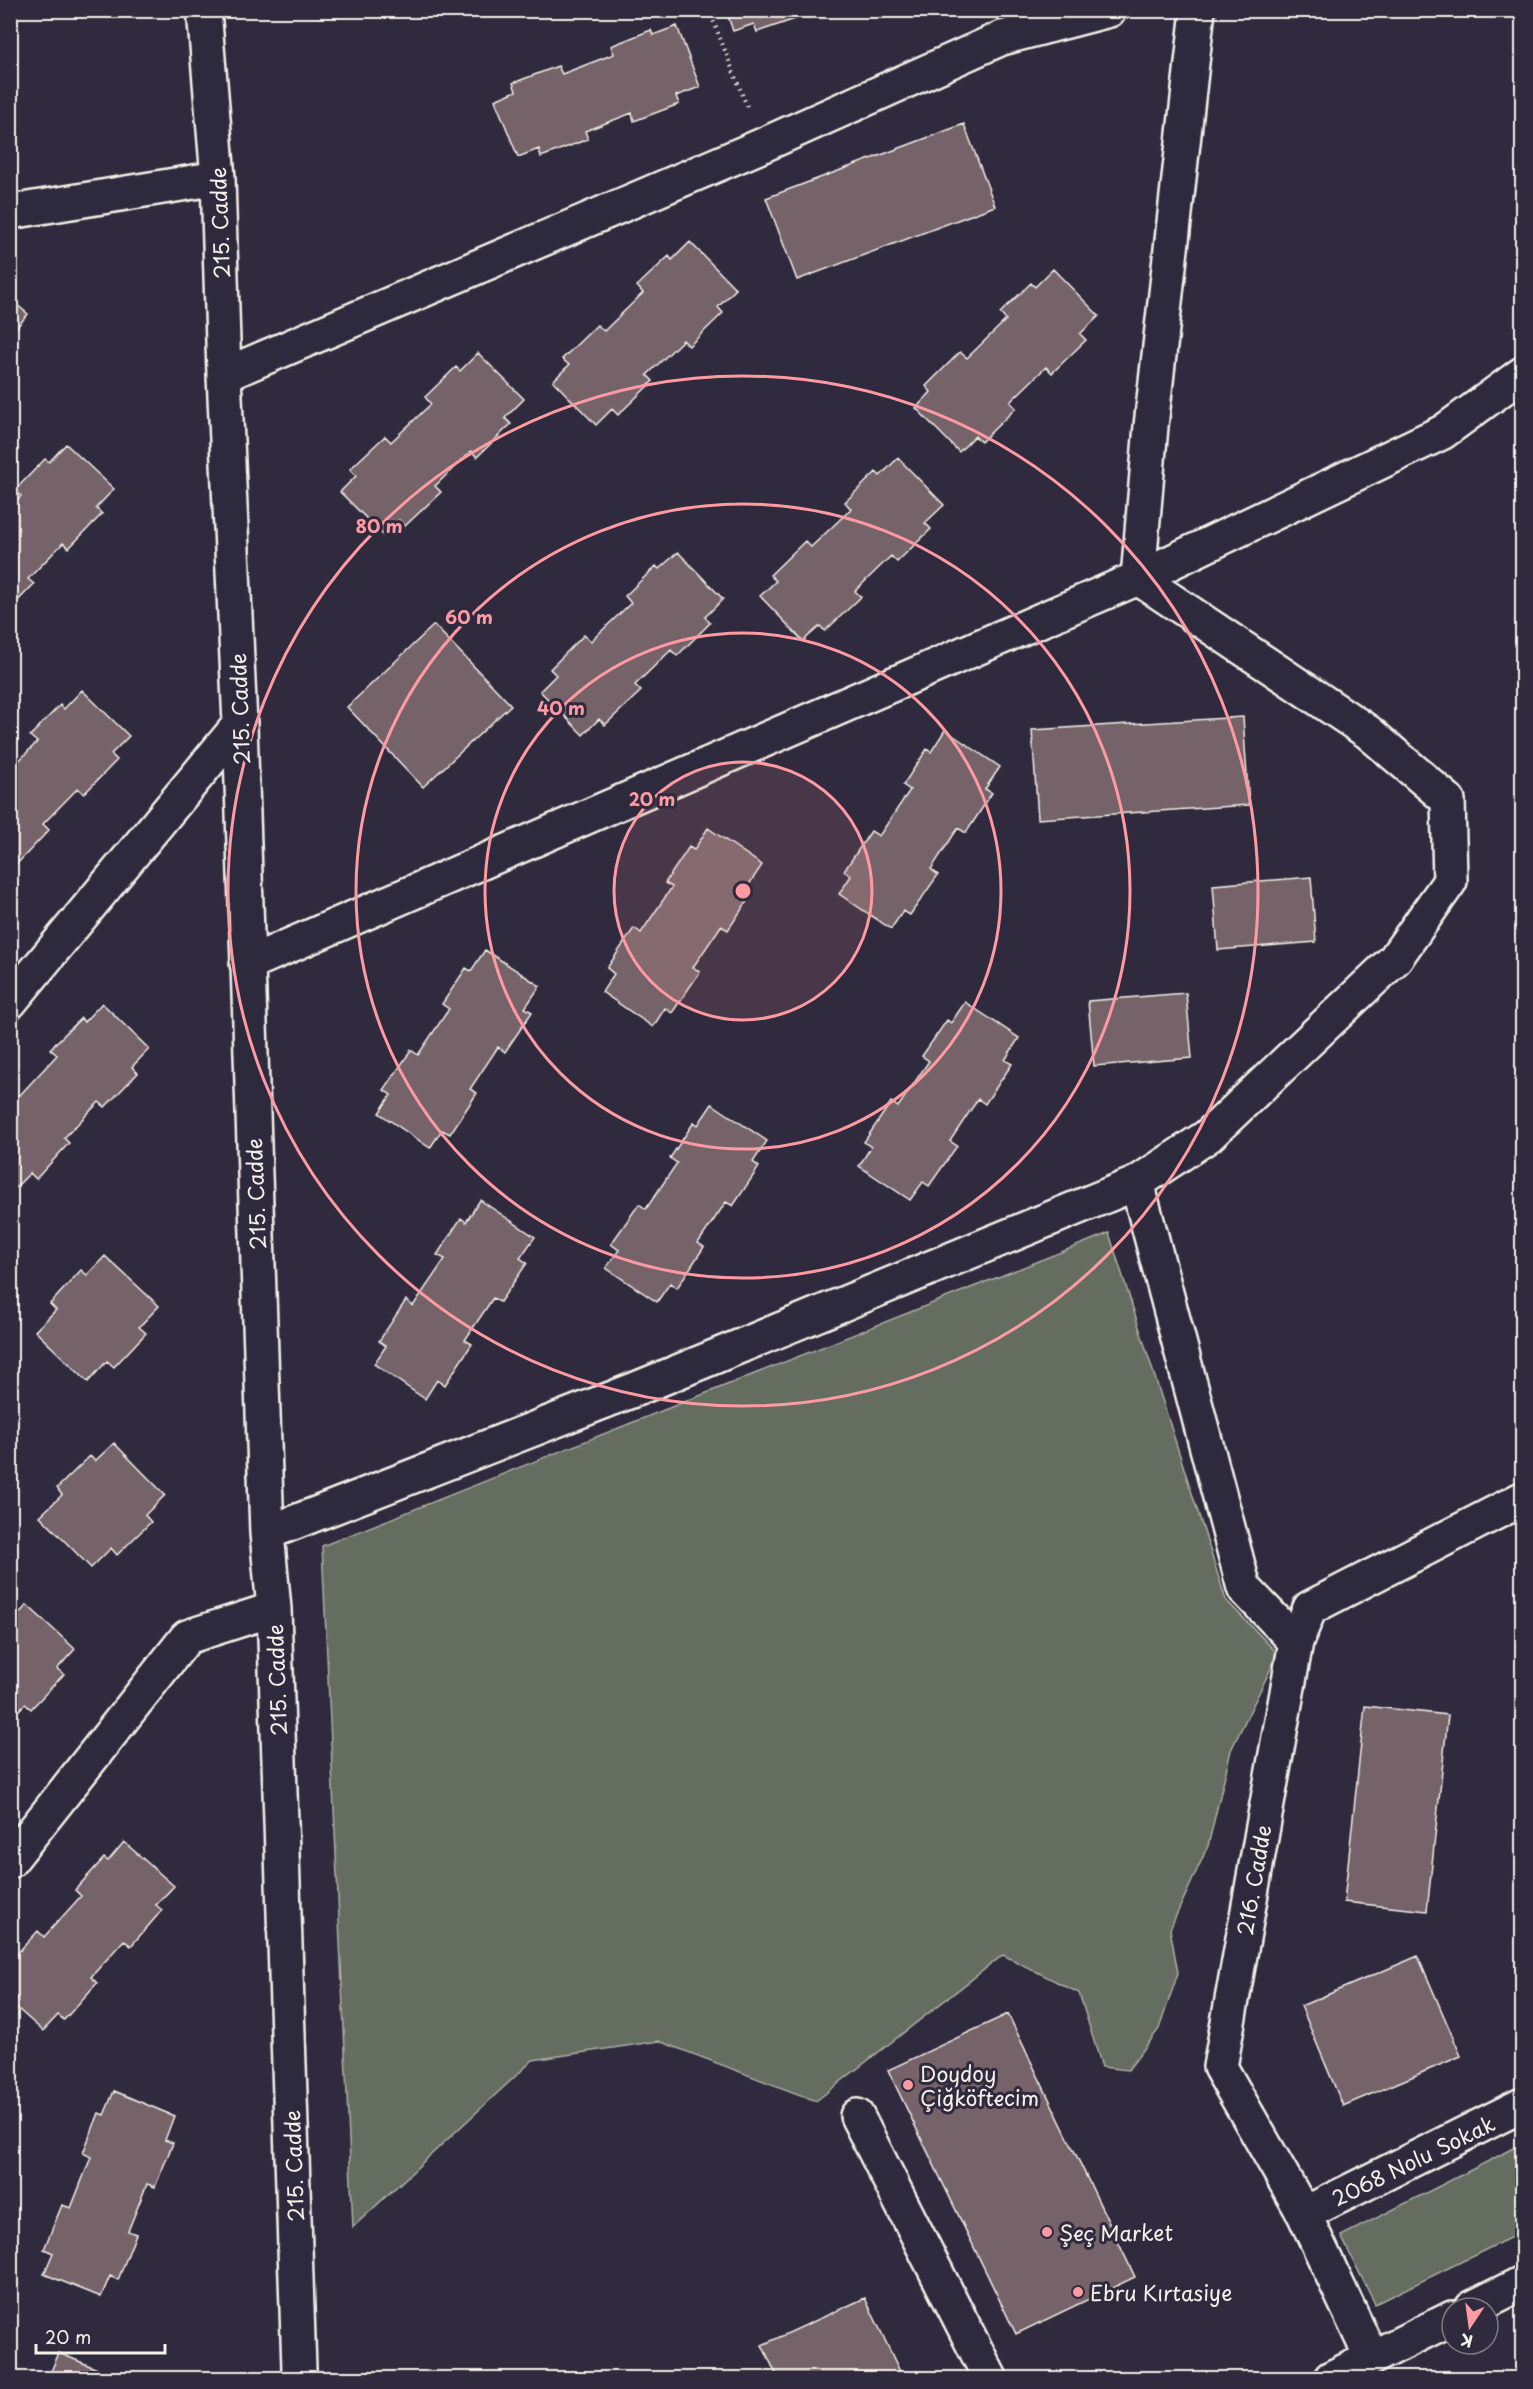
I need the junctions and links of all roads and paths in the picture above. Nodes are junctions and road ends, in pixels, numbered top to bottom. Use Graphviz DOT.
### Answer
graph roads {
  1 [pos="204,10"];
  2 [pos="709,10"];
  3 [pos="1109,10"];
  4 [pos="1198,10"];
  5 [pos="763,146"];
  6 [pos="218,178"];
  7 [pos="10,212"];
  8 [pos="1522,374"];
  9 [pos="224,375"];
  10 [pos="1138,578"];
  11 [pos="240,724"];
  12 [pos="247,964"];
  13 [pos="10,1002"];
  14 [pos="1137,1183"];
  15 [pos="1522,1499"];
  16 [pos="267,1533"];
  17 [pos="274,1609"];
  18 [pos="1296,1642"];
  19 [pos="10,1861"];
  20 [pos="1522,2105"];
  21 [pos="857,2116"];
  22 [pos="1304,2214"];
  23 [pos="1522,2283"];
  24 [pos="1496,2296"];
  25 [pos="1440,2324"];
  26 [pos="1371,2357"];
  27 [pos="296,2375"];
  28 [pos="990,2379"];
  29 [pos="1331,2379"];
  1 -- 6 [label="street, 215. Cadde"];
  2 -- 5 [label="path"];
  3 -- 5 [label="street"];
  4 -- 10 [label="street"];
  5 -- 9 [label="street"];
  6 -- 7 [label="street"];
  6 -- 9 [label="street, 215. Cadde"];
  8 -- 10 [label="street"];
  9 -- 11 [label="street, 215. Cadde"];
  10 -- 12 [label="street"];
  10 -- 14 [label="street"];
  11 -- 12 [label="street, 215. Cadde"];
  11 -- 13 [label="street"];
  12 -- 16 [label="street, 215. Cadde"];
  14 -- 16 [label="street"];
  14 -- 18 [label="street"];
  15 -- 18 [label="street, 216. Cadde"];
  16 -- 17 [label="street, 215. Cadde"];
  17 -- 19 [label="street"];
  17 -- 27 [label="street, 215. Cadde"];
  18 -- 22 [label="street, 216. Cadde"];
  20 -- 22 [label="street, 2068 Nolu Sokak"];
  21 -- 28 [label="street"];
  22 -- 26 [label="street, 216. Cadde"];
  23 -- 24 [label="street"];
  25 -- 26 [label="street"];
  26 -- 29 [label="street"];
}
